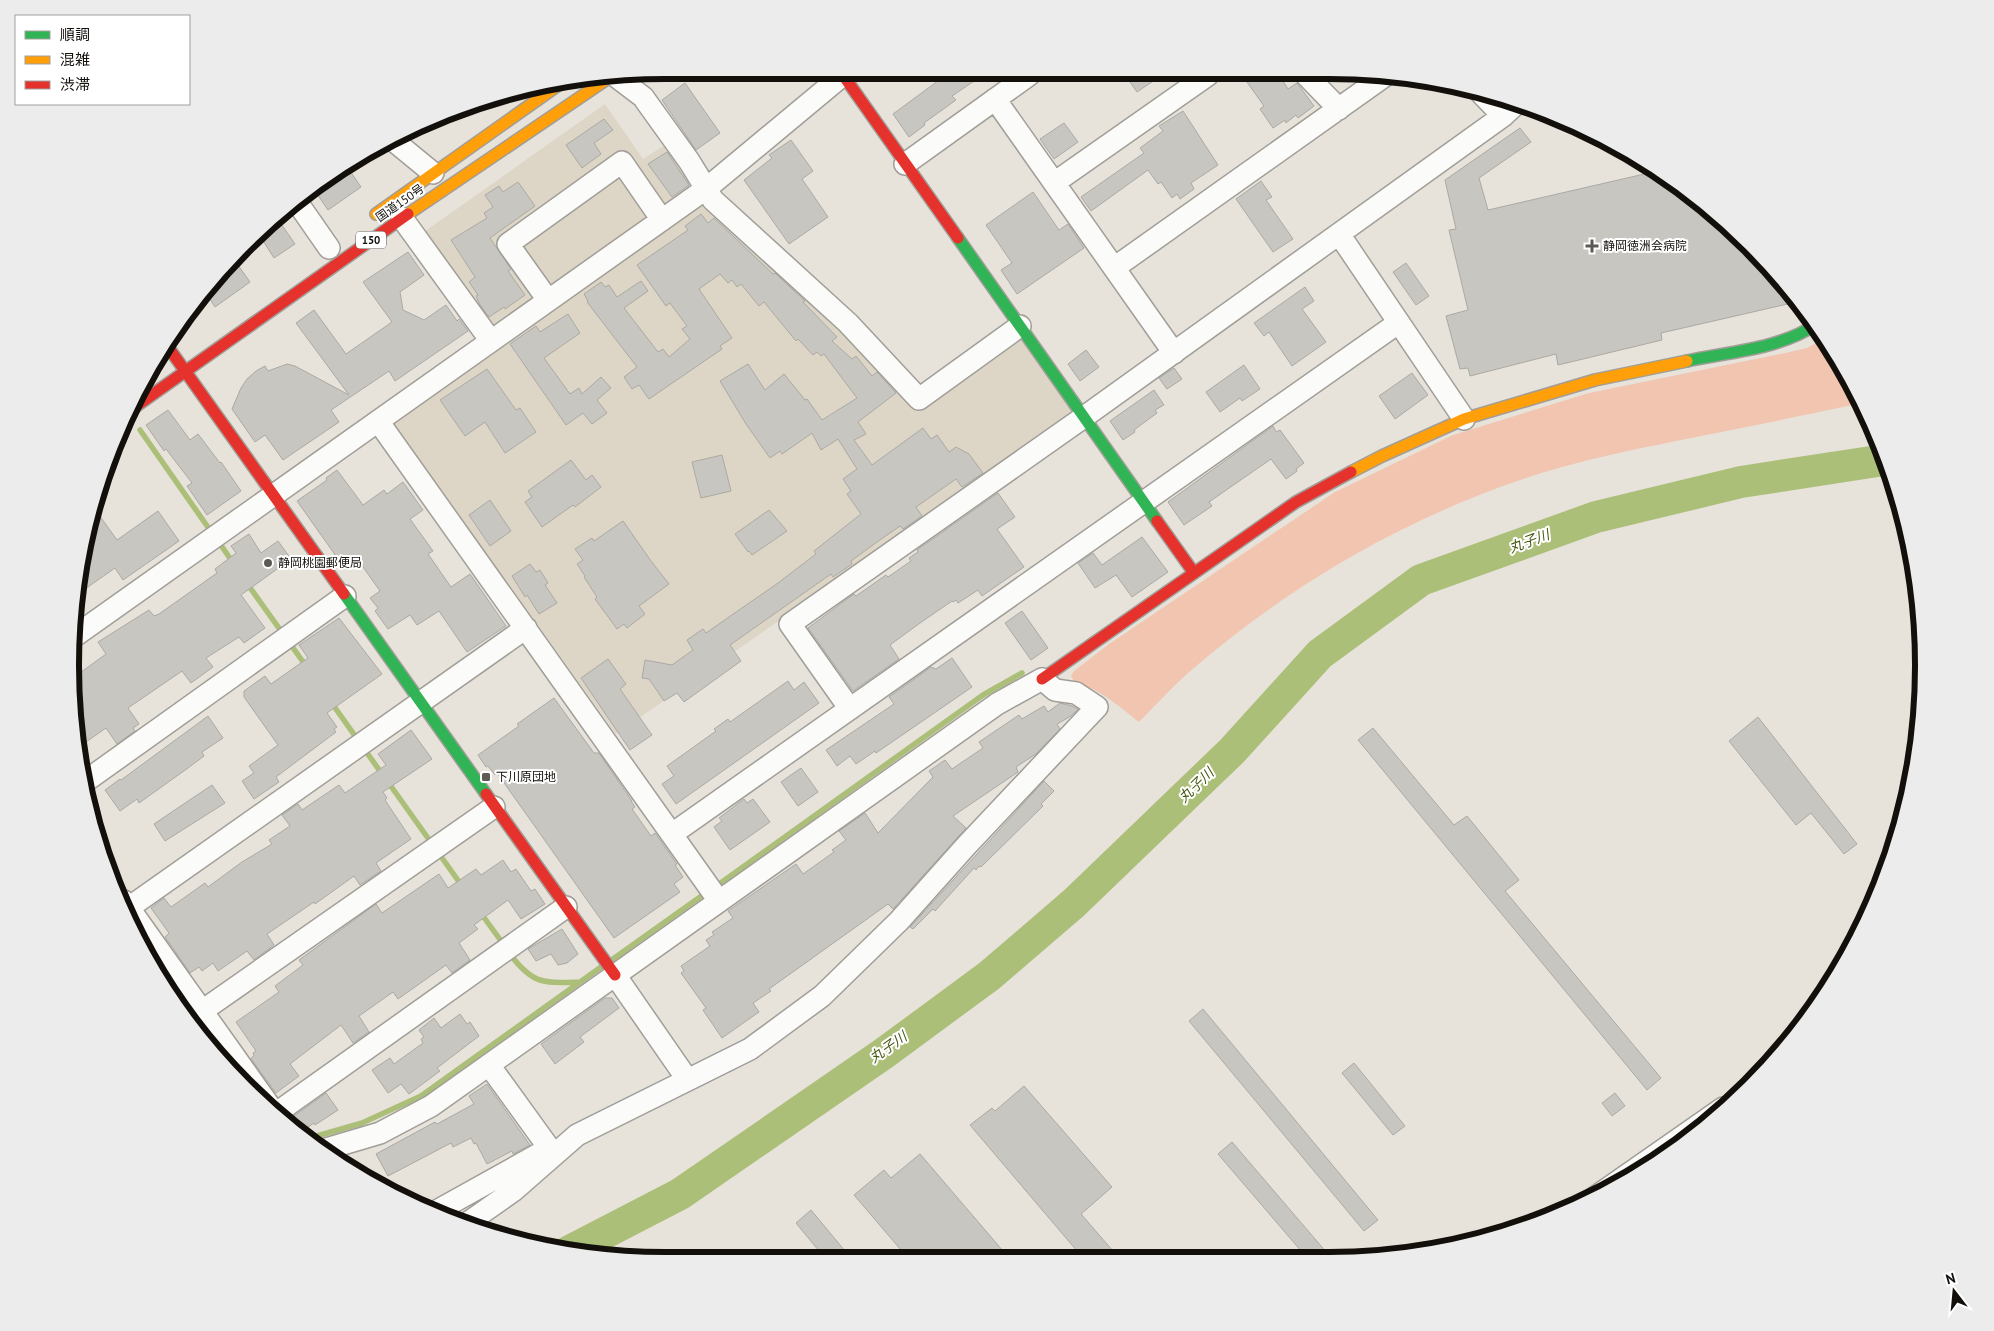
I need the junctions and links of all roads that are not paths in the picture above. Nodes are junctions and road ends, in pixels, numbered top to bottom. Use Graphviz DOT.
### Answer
graph roads {
  1 [pos="838,79"];
  2 [pos="846,79"];
  3 [pos="1023,79"];
  4 [pos="1202,79"];
  5 [pos="1310,79"];
  6 [pos="621,81"];
  7 [pos="1377,81"];
  8 [pos="602,83"];
  9 [pos="551,90"];
  10 [pos="995,99"];
  11 [pos="1339,108"];
  12 [pos="1510,110"];
  13 [pos="397,144"];
  14 [pos="905,164"];
  15 [pos="433,173"];
  16 [pos="1054,183"];
  17 [pos="706,188"];
  18 [pos="300,207"];
  19 [pos="402,218"];
  20 [pos="369,219"];
  21 [pos="662,220"];
  22 [pos="1339,234"];
  23 [pos="329,248"];
  24 [pos="1114,268"];
  25 [pos="548,300"];
  26 [pos="1398,323"];
  27 [pos="1020,326"];
  28 [pos="1809,329"];
  29 [pos="491,341"];
  30 [pos="1174,353"];
  31 [pos="173,354"];
  32 [pos="185,371"];
  33 [pos="141,403"];
  34 [pos="1084,417"];
  35 [pos="1464,419"];
  36 [pos="378,421"];
  37 [pos="274,496"];
  38 [pos="1143,502"];
  39 [pos="1194,573"];
  40 [pos="346,596"];
  41 [pos="526,628"];
  42 [pos="80,632"];
  43 [pos="1042,679"];
  44 [pos="420,701"];
  45 [pos="850,709"];
  46 [pos="90,778"];
  47 [pos="494,807"];
  48 [pos="672,834"];
  49 [pos="719,901"];
  50 [pos="130,904"];
  51 [pos="566,907"];
  52 [pos="136,919"];
  53 [pos="615,975"];
  54 [pos="202,1011"];
  55 [pos="489,1066"];
  56 [pos="687,1079"];
  57 [pos="251,1080"];
  58 [pos="283,1110"];
  59 [pos="578,1135"];
  60 [pos="332,1147"];
  61 [pos="550,1148"];
  62 [pos="442,1208"];
  63 [pos="473,1219"];
  1 -- 17 [label="street"];
  2 -- 14 [label="main road"];
  3 -- 10 [label="street"];
  4 -- 16 [label="street"];
  5 -- 11 [label="street"];
  6 -- 17 [label="street"];
  7 -- 11 [label="street"];
  8 -- 19 [label="main road, 国道150号 / 150"];
  9 -- 15 [label="main road, 国道150号 / 150"];
  10 -- 14 [label="street"];
  10 -- 16 [label="street"];
  11 -- 24 [label="street"];
  12 -- 22 [label="street"];
  13 -- 15 [label="street"];
  14 -- 27 [label="main road"];
  15 -- 20 [label="main road, 国道150号 / 150"];
  16 -- 24 [label="street"];
  17 -- 21 [label="street"];
  17 -- 27 [label="street"];
  18 -- 23 [label="street"];
  19 -- 29 [label="street"];
  19 -- 32 [label="main road, 国道150号 / 150"];
  21 -- 25 [label="street"];
  21 -- 25 [label="street"];
  22 -- 26 [label="street"];
  22 -- 30 [label="street"];
  24 -- 30 [label="street"];
  25 -- 29 [label="street"];
  26 -- 35 [label="street"];
  26 -- 38 [label="street"];
  27 -- 34 [label="main road"];
  28 -- 35 [label="main road"];
  29 -- 36 [label="street"];
  30 -- 34 [label="street"];
  31 -- 32 [label="main road"];
  32 -- 33 [label="main road, 国道150号 / 150"];
  32 -- 37 [label="main road"];
  34 -- 38 [label="main road"];
  34 -- 45 [label="street"];
  35 -- 39 [label="main road"];
  36 -- 37 [label="street"];
  36 -- 41 [label="street"];
  37 -- 40 [label="main road"];
  37 -- 42 [label="street"];
  38 -- 39 [label="main road"];
  38 -- 45 [label="street"];
  39 -- 43 [label="main road"];
  40 -- 44 [label="main road"];
  40 -- 46 [label="street"];
  41 -- 44 [label="street"];
  41 -- 48 [label="street"];
  43 -- 49 [label="street"];
  43 -- 56 [label="street"];
  44 -- 47 [label="main road"];
  44 -- 50 [label="street"];
  45 -- 48 [label="street"];
  47 -- 51 [label="main road"];
  47 -- 54 [label="street"];
  48 -- 49 [label="street"];
  49 -- 53 [label="street"];
  51 -- 53 [label="main road"];
  51 -- 58 [label="street"];
  52 -- 54 [label="street"];
  53 -- 55 [label="street"];
  53 -- 56 [label="street"];
  54 -- 57 [label="street"];
  55 -- 60 [label="street"];
  55 -- 61 [label="street"];
  56 -- 59 [label="street"];
  59 -- 61 [label="street"];
  59 -- 63 [label="street"];
  61 -- 62 [label="street"];
}
